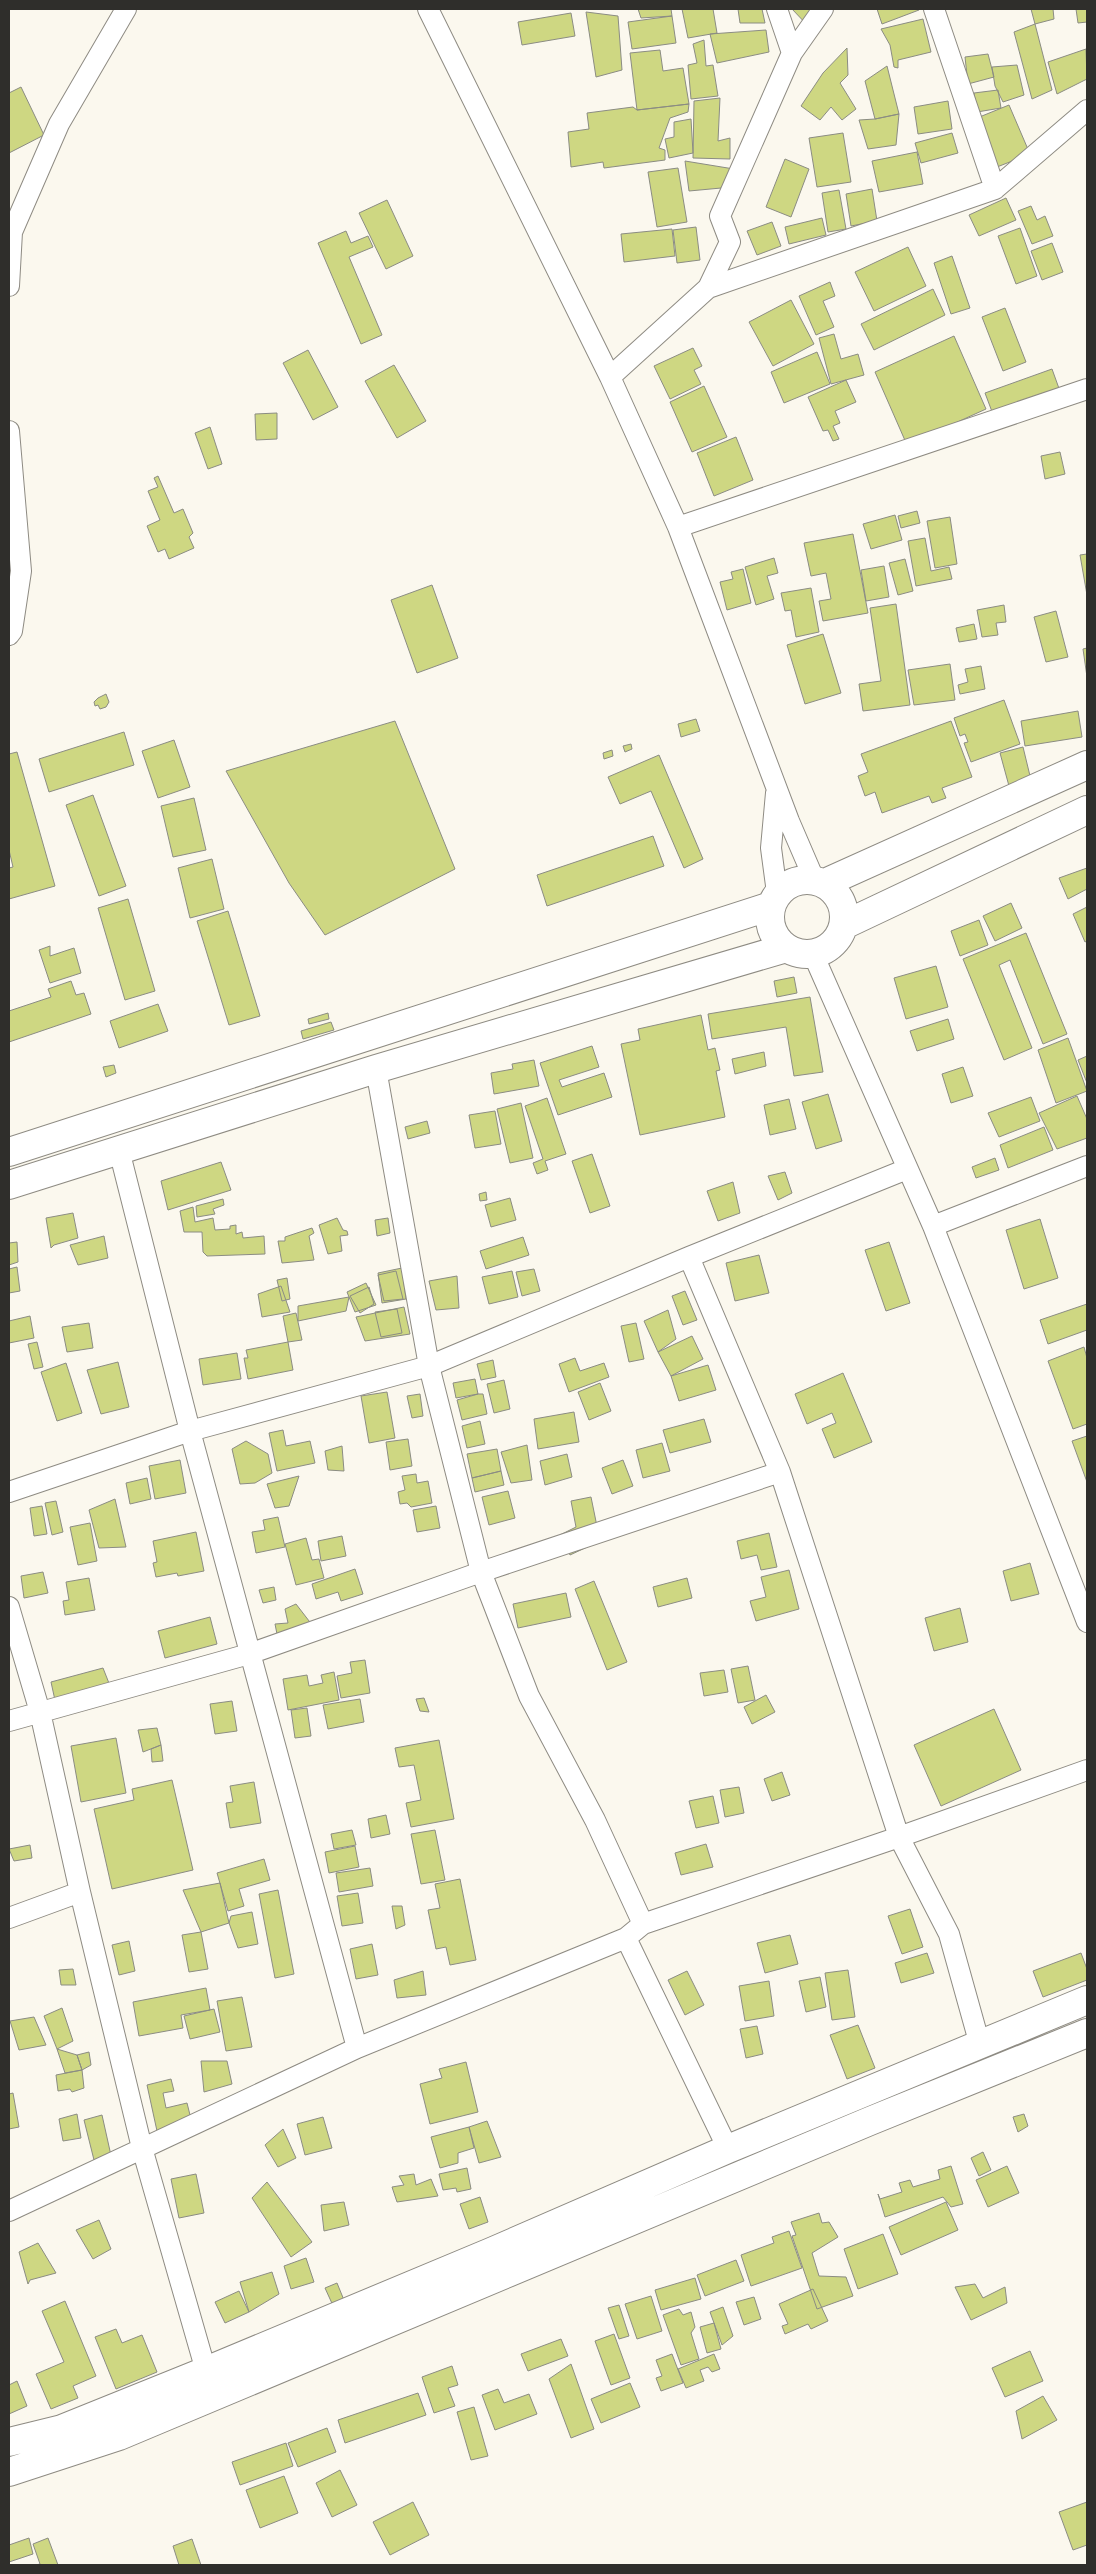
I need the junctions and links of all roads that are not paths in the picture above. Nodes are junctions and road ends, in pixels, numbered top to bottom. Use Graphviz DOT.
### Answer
graph roads {
  1 [pos="126,9"];
  2 [pos="428,9"];
  3 [pos="777,9"];
  4 [pos="823,9"];
  5 [pos="934,9"];
  6 [pos="792,53"];
  7 [pos="1087,110"];
  8 [pos="995,188"];
  9 [pos="9,286"];
  10 [pos="708,288"];
  11 [pos="610,377"];
  12 [pos="1087,389"];
  13 [pos="9,431"];
  14 [pos="678,527"];
  15 [pos="9,635"];
  16 [pos="1087,765"];
  17 [pos="776,786"];
  18 [pos="1087,810"];
  19 [pos="819,881"];
  20 [pos="774,899"];
  21 [pos="844,924"];
  22 [pos="786,948"];
  23 [pos="812,954"];
  24 [pos="376,1069"];
  25 [pos="119,1150"];
  26 [pos="9,1152"];
  27 [pos="1087,1166"];
  28 [pos="907,1169"];
  29 [pos="9,1185"];
  30 [pos="932,1226"];
  31 [pos="689,1257"];
  32 [pos="429,1366"];
  33 [pos="190,1431"];
  34 [pos="780,1472"];
  35 [pos="9,1492"];
  36 [pos="481,1572"];
  37 [pos="9,1607"];
  38 [pos="1087,1622"];
  39 [pos="249,1654"];
  40 [pos="40,1712"];
  41 [pos="9,1721"];
  42 [pos="1087,1770"];
  43 [pos="899,1838"];
  44 [pos="80,1892"];
  45 [pos="9,1918"];
  46 [pos="643,1924"];
  47 [pos="626,1938"];
  48 [pos="1087,2000"];
  49 [pos="1087,2033"];
  50 [pos="980,2045"];
  51 [pos="356,2048"];
  52 [pos="142,2148"];
  53 [pos="728,2148"];
  54 [pos="9,2211"];
  55 [pos="206,2371"];
  56 [pos="9,2442"];
  57 [pos="9,2472"];
  1 -- 9 [label="street"];
  2 -- 11 [label="street"];
  3 -- 6 [label="street"];
  4 -- 6 [label="street"];
  5 -- 8 [label="street"];
  6 -- 10 [label="street"];
  7 -- 8 [label="street"];
  8 -- 10 [label="street"];
  10 -- 11 [label="street"];
  11 -- 14 [label="street"];
  12 -- 14 [label="street"];
  13 -- 15 [label="street"];
  14 -- 17 [label="street"];
  16 -- 19 [label="main road"];
  17 -- 19 [label="street"];
  17 -- 20 [label="street"];
  18 -- 21 [label="main road"];
  19 -- 20 [label="main road"];
  19 -- 21 [label="main road"];
  20 -- 22 [label="main road"];
  20 -- 26 [label="main road"];
  21 -- 23 [label="main road"];
  22 -- 23 [label="main road"];
  22 -- 24 [label="main road"];
  23 -- 28 [label="street"];
  24 -- 25 [label="main road"];
  24 -- 32 [label="street"];
  25 -- 29 [label="main road"];
  25 -- 33 [label="street"];
  27 -- 30 [label="street"];
  28 -- 30 [label="street"];
  28 -- 31 [label="street"];
  30 -- 38 [label="street"];
  31 -- 32 [label="street"];
  31 -- 34 [label="street"];
  32 -- 33 [label="street"];
  32 -- 36 [label="street"];
  33 -- 35 [label="street"];
  33 -- 39 [label="street"];
  34 -- 36 [label="street"];
  34 -- 43 [label="street"];
  36 -- 39 [label="street"];
  36 -- 46 [label="street"];
  37 -- 40 [label="street"];
  39 -- 40 [label="street"];
  39 -- 51 [label="street"];
  40 -- 41 [label="street"];
  40 -- 44 [label="street"];
  42 -- 43 [label="street"];
  43 -- 46 [label="street"];
  43 -- 50 [label="street"];
  44 -- 45 [label="street"];
  44 -- 52 [label="street"];
  46 -- 47 [label="street"];
  47 -- 51 [label="street"];
  47 -- 53 [label="street"];
  48 -- 50 [label="main road"];
  49 -- 57 [label="main road"];
  50 -- 53 [label="main road"];
  51 -- 52 [label="street"];
  52 -- 54 [label="street"];
  52 -- 55 [label="street"];
  53 -- 55 [label="main road"];
  55 -- 56 [label="main road"];
}
